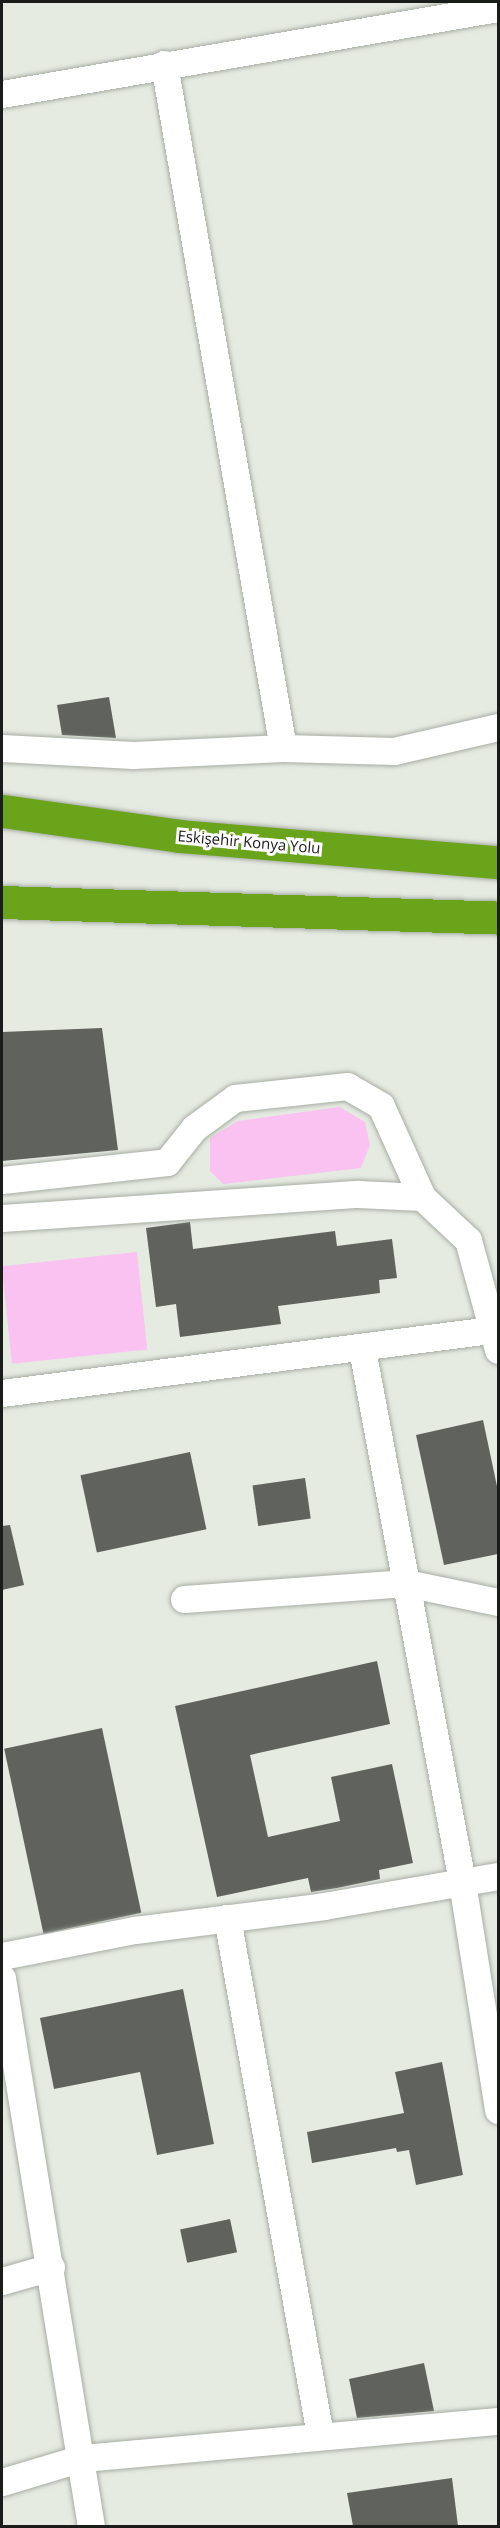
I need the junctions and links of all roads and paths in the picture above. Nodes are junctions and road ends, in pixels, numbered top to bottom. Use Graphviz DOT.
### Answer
graph roads {
  1 [pos="498,8"];
  2 [pos="164,64"];
  3 [pos="2,94"];
  4 [pos="498,727"];
  5 [pos="2,748"];
  6 [pos="283,748"];
  7 [pos="2,811"];
  8 [pos="498,862"];
  9 [pos="2,902"];
  10 [pos="498,918"];
  11 [pos="2,1180"];
  12 [pos="422,1197"];
  13 [pos="2,1218"];
  14 [pos="497,1336"];
  15 [pos="362,1349"];
  16 [pos="2,1393"];
  17 [pos="406,1583"];
  18 [pos="184,1599"];
  19 [pos="498,1602"];
  20 [pos="498,1876"];
  21 [pos="462,1882"];
  22 [pos="227,1918"];
  23 [pos="2,1956"];
  24 [pos="2,1978"];
  25 [pos="10,2077"];
  26 [pos="498,2110"];
  27 [pos="51,2267"];
  28 [pos="2,2281"];
  29 [pos="498,2421"];
  30 [pos="320,2435"];
  31 [pos="82,2457"];
  32 [pos="2,2482"];
  33 [pos="91,2526"];
  1 -- 2 [label="street"];
  2 -- 3 [label="street"];
  2 -- 6 [label="street"];
  4 -- 6 [label="street"];
  5 -- 6 [label="street"];
  7 -- 8 [label="highway, Eskişehir Konya Yolu"];
  9 -- 10 [label="highway"];
  11 -- 12 [label="street"];
  12 -- 13 [label="street"];
  12 -- 14 [label="street"];
  14 -- 15 [label="street"];
  15 -- 16 [label="street"];
  15 -- 17 [label="street"];
  17 -- 18 [label="street"];
  17 -- 19 [label="street"];
  17 -- 21 [label="street"];
  20 -- 21 [label="street"];
  21 -- 22 [label="street"];
  21 -- 26 [label="street"];
  22 -- 23 [label="street"];
  22 -- 30 [label="street"];
  24 -- 25 [label="street"];
  25 -- 27 [label="street"];
  27 -- 28 [label="street"];
  27 -- 31 [label="street"];
  29 -- 30 [label="street"];
  30 -- 31 [label="street"];
  31 -- 32 [label="street"];
  31 -- 33 [label="street"];
}
